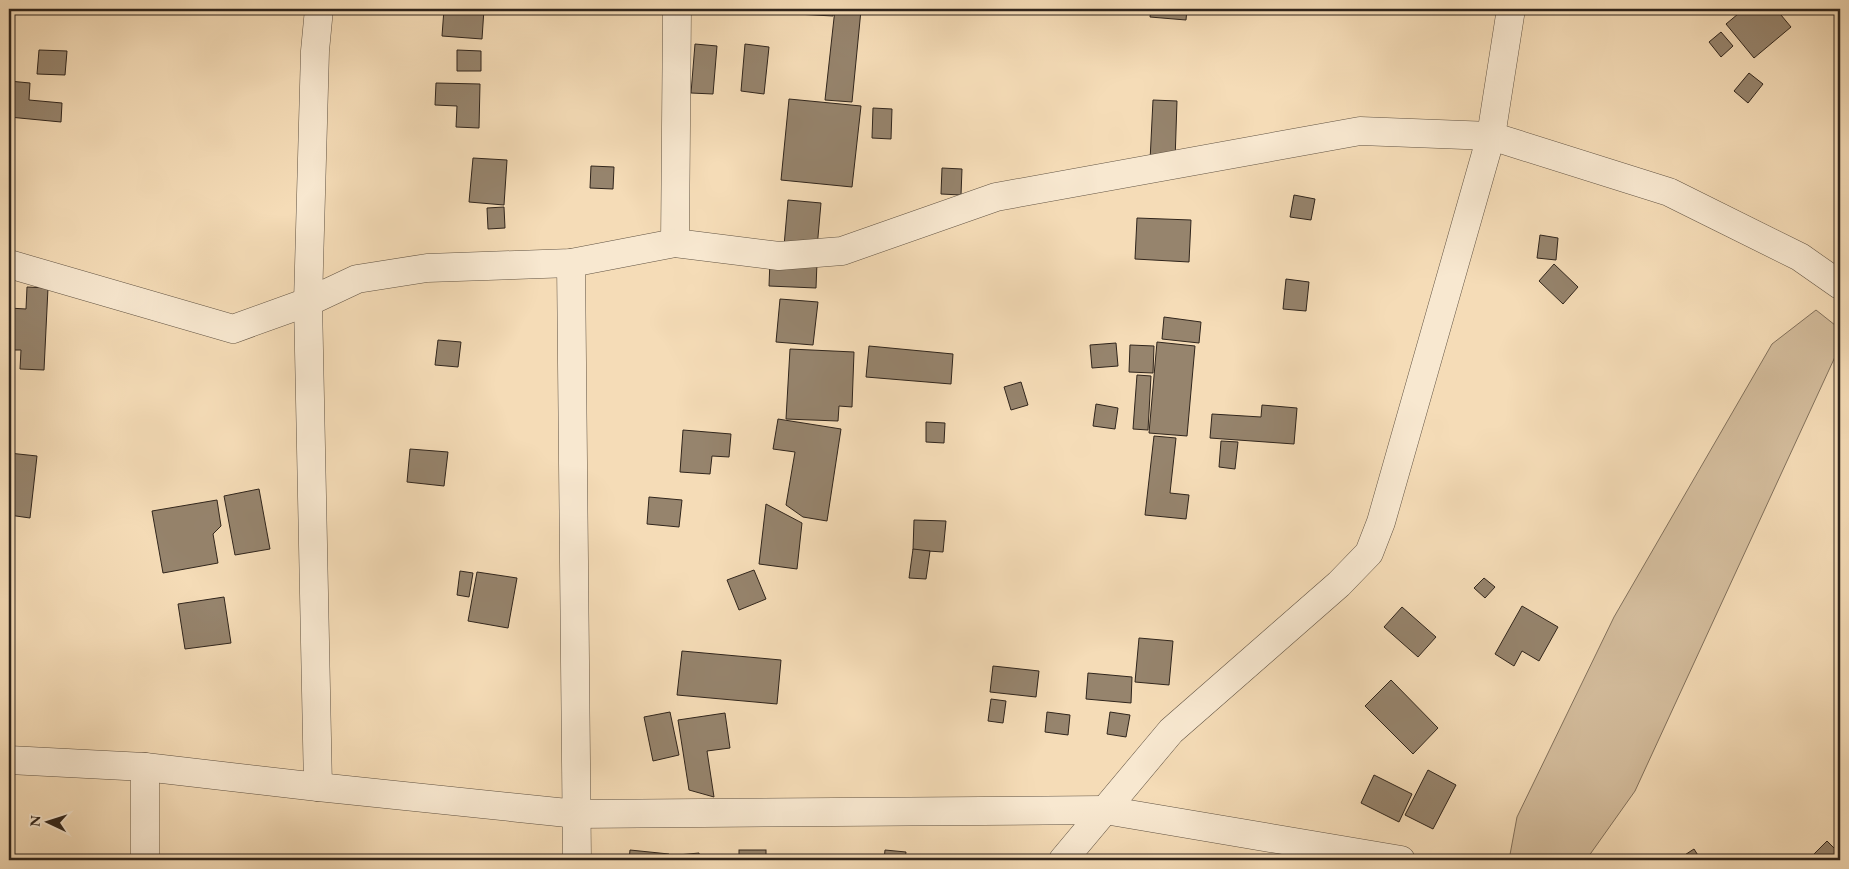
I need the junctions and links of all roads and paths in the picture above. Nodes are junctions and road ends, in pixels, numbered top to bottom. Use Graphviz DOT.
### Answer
graph roads {
  1 [pos="319,9"];
  2 [pos="677,9"];
  3 [pos="1511,9"];
  4 [pos="1491,136"];
  5 [pos="675,243"];
  6 [pos="9,264"];
  7 [pos="571,264"];
  8 [pos="1840,285"];
  9 [pos="308,302"];
  10 [pos="9,760"];
  11 [pos="145,767"];
  12 [pos="318,787"];
  13 [pos="1105,810"];
  14 [pos="577,814"];
  15 [pos="145,860"];
  16 [pos="577,860"];
  17 [pos="1063,860"];
  18 [pos="1401,860"];
  1 -- 9 [label="street"];
  2 -- 5 [label="street"];
  3 -- 4 [label="street"];
  4 -- 5 [label="street"];
  4 -- 8 [label="street"];
  4 -- 13 [label="street"];
  5 -- 7 [label="street"];
  6 -- 9 [label="street"];
  7 -- 9 [label="street"];
  7 -- 14 [label="street"];
  9 -- 12 [label="street"];
  10 -- 11 [label="street"];
  11 -- 12 [label="street"];
  11 -- 15 [label="street"];
  12 -- 14 [label="street"];
  13 -- 14 [label="street"];
  13 -- 17 [label="street"];
  13 -- 18 [label="street"];
  14 -- 16 [label="street"];
}
